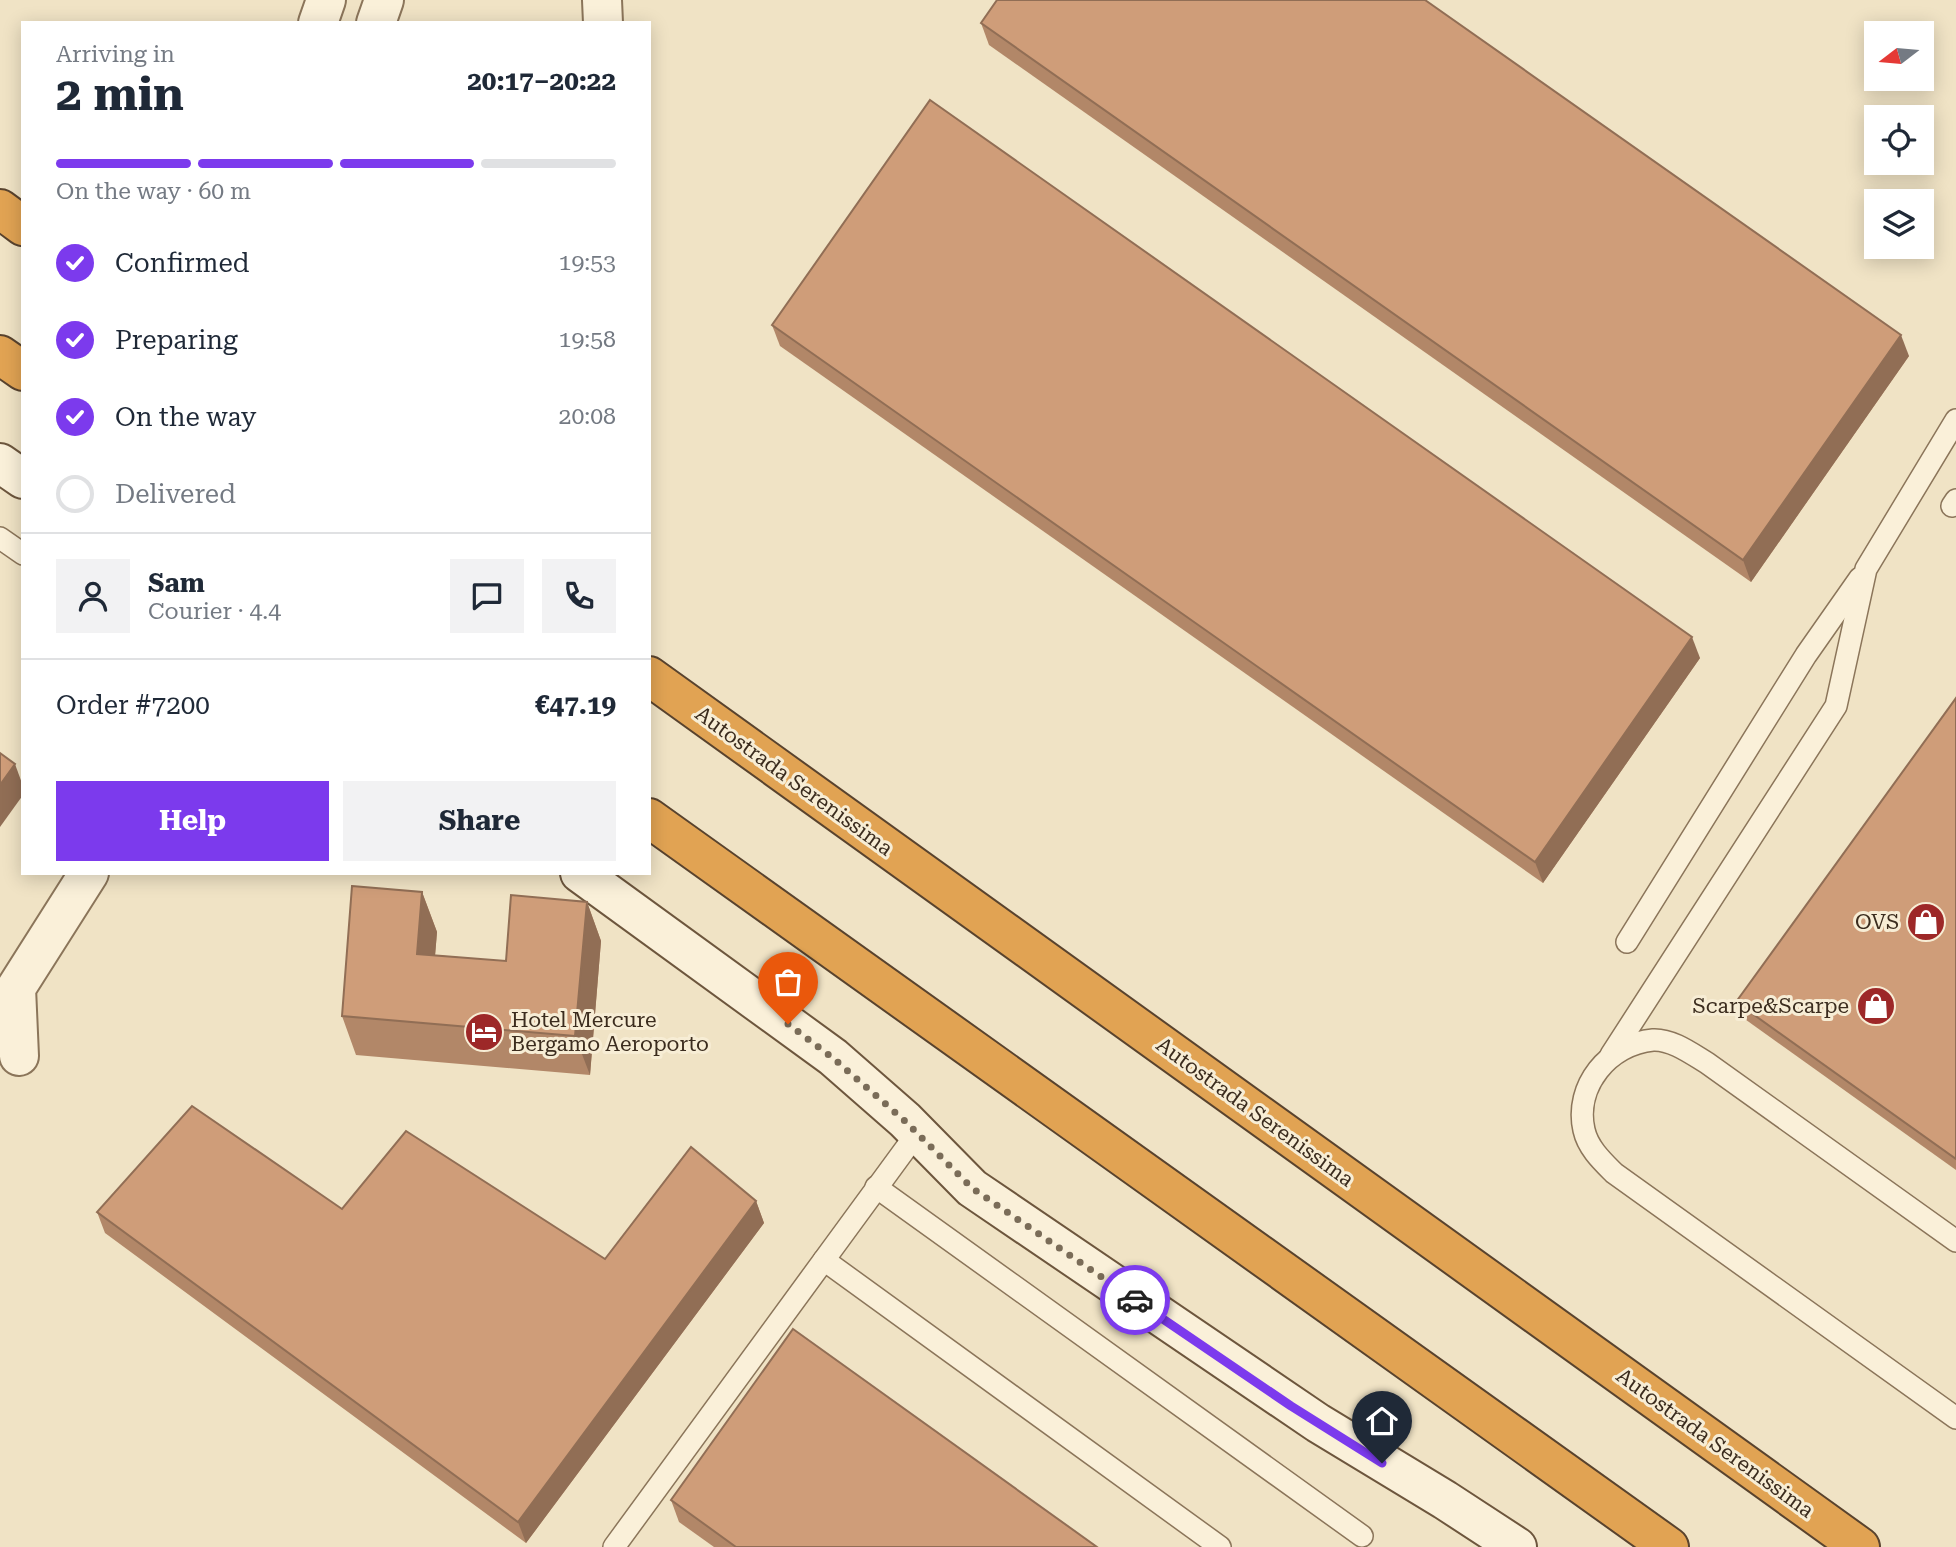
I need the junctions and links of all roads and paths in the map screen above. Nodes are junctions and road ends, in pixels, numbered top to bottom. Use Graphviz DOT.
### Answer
graph roads {
  1 [pos="326,0"];
  2 [pos="384,0"];
  3 [pos="603,0"];
  4 [pos="319,21"];
  5 [pos="377,21"];
  6 [pos="603,21"];
  7 [pos="0,209"];
  8 [pos="21,225"];
  9 [pos="0,355"];
  10 [pos="21,370"];
  11 [pos="1956,420"];
  12 [pos="0,463"];
  13 [pos="21,478"];
  14 [pos="0,538"];
  15 [pos="21,553"];
  16 [pos="1866,569"];
  17 [pos="651,677"];
  18 [pos="651,819"];
  19 [pos="88,875"];
  20 [pos="583,875"];
  21 [pos="1628,942"];
  22 [pos="19,1056"];
  23 [pos="1609,1059"];
  24 [pos="917,1133"];
  25 [pos="876,1187"];
  26 [pos="1956,1241"];
  27 [pos="824,1260"];
  28 [pos="1956,1418"];
  29 [pos="1362,1536"];
  30 [pos="1492,1540"];
  31 [pos="614,1547"];
  32 [pos="1220,1547"];
  33 [pos="1669,1547"];
  34 [pos="1860,1547"];
  1 -- 4 [label="street"];
  2 -- 5 [label="street"];
  3 -- 6 [label="street"];
  7 -- 8 [label="highway"];
  9 -- 10 [label="highway"];
  11 -- 16 [label="lane"];
  12 -- 13 [label="street"];
  14 -- 15 [label="lane"];
  16 -- 21 [label="lane"];
  16 -- 23 [label="lane"];
  17 -- 34 [label="highway, Autostrada Serenissima"];
  18 -- 33 [label="highway"];
  19 -- 22 [label="street"];
  20 -- 24 [label="street"];
  23 -- 26 [label="lane"];
  23 -- 28 [label="lane"];
  24 -- 25 [label="lane"];
  24 -- 30 [label="street"];
  25 -- 27 [label="lane"];
  25 -- 29 [label="lane"];
  27 -- 31 [label="lane"];
  27 -- 32 [label="lane"];
}
